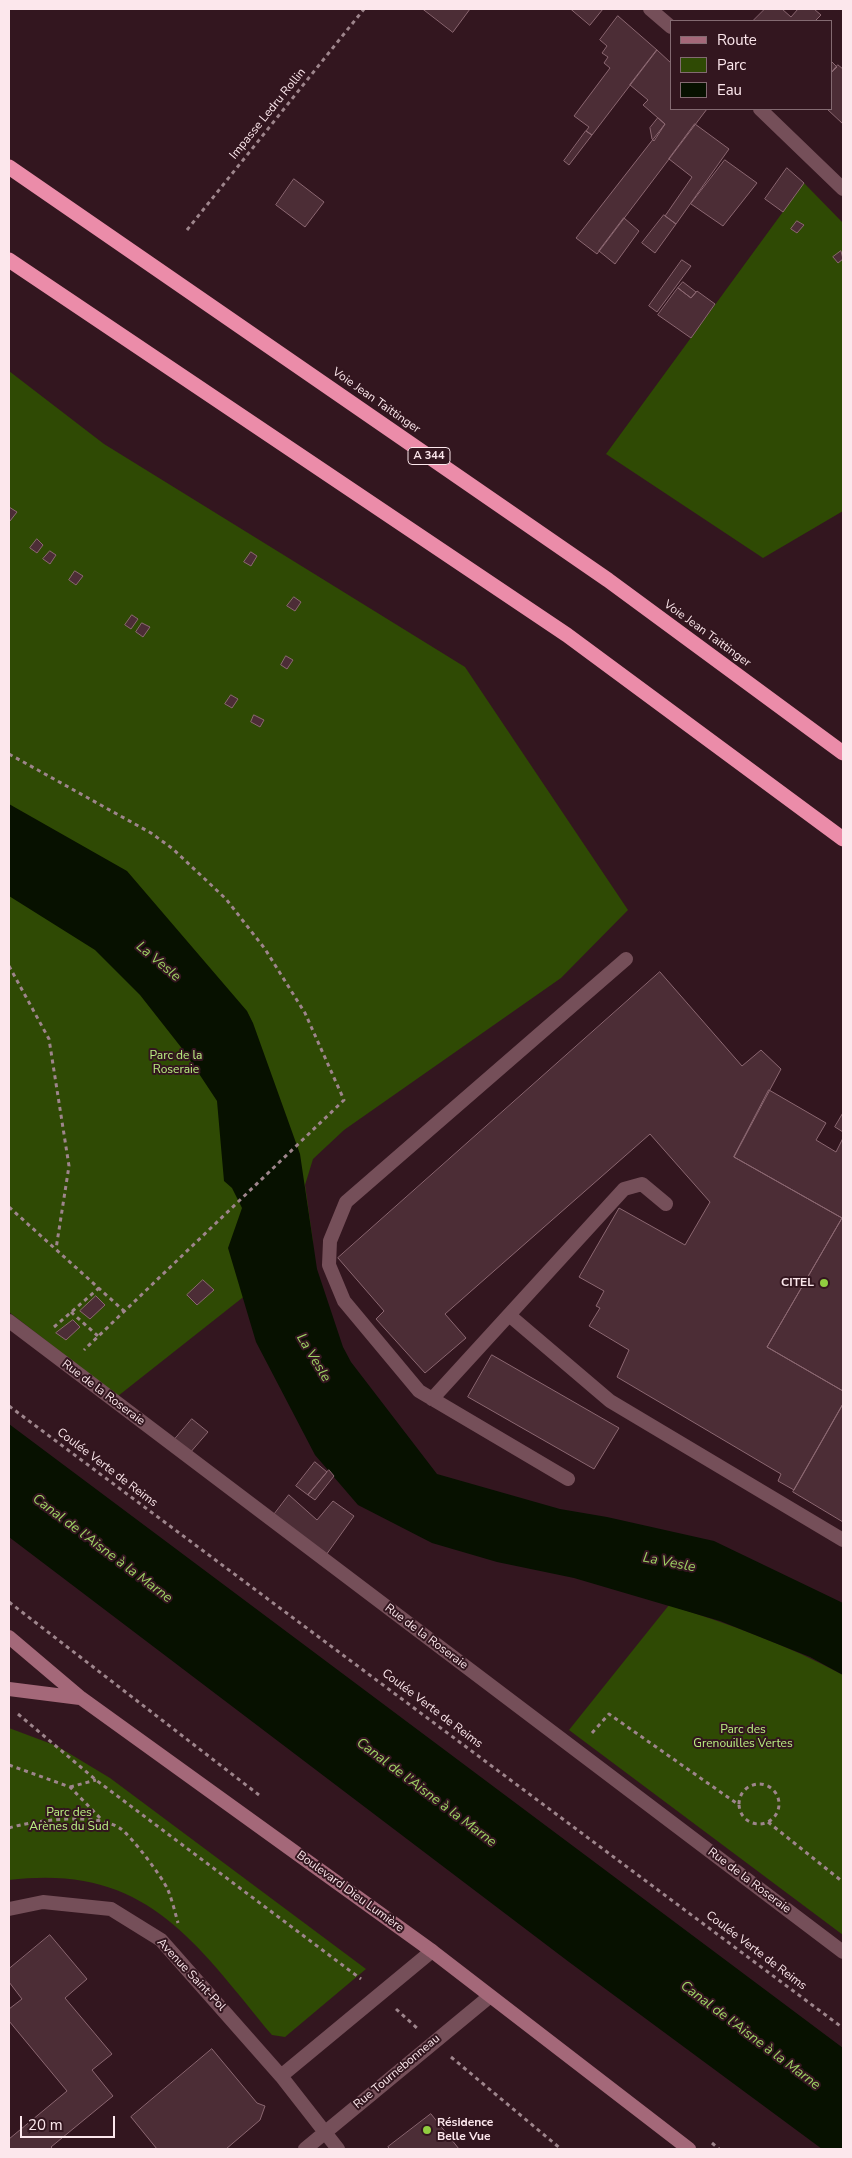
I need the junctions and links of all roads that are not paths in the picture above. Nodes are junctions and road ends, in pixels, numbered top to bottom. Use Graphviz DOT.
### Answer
graph roads {
  1 [pos="650,9"];
  2 [pos="670,26"];
  3 [pos="761,110"];
  4 [pos="9,167"];
  5 [pos="843,189"];
  6 [pos="9,260"];
  7 [pos="843,753"];
  8 [pos="843,839"];
  9 [pos="626,959"];
  10 [pos="666,1204"];
  11 [pos="509,1316"];
  12 [pos="9,1321"];
  13 [pos="432,1399"];
  14 [pos="568,1480"];
  15 [pos="843,1540"];
  16 [pos="9,1637"];
  17 [pos="9,1689"];
  18 [pos="80,1698"];
  19 [pos="9,1909"];
  20 [pos="432,1951"];
  21 [pos="843,1952"];
  22 [pos="490,1997"];
  23 [pos="281,2076"];
  24 [pos="325,2133"];
  25 [pos="306,2149"];
  26 [pos="338,2149"];
  27 [pos="689,2149"];
  1 -- 2 [label="street"];
  3 -- 5 [label="street"];
  4 -- 7 [label="highway, Voie Jean Taittinger / A 344"];
  6 -- 8 [label="highway"];
  9 -- 13 [label="street"];
  10 -- 11 [label="street"];
  11 -- 13 [label="street"];
  11 -- 15 [label="street"];
  12 -- 21 [label="street, Rue de la Roseraie"];
  13 -- 14 [label="street"];
  16 -- 18 [label="main road, Boulevard Dieu Lumière"];
  17 -- 18 [label="main road"];
  18 -- 20 [label="main road, Boulevard Dieu Lumière"];
  19 -- 23 [label="street, Avenue Saint-Pol"];
  20 -- 22 [label="main road, Boulevard Dieu Lumière"];
  20 -- 23 [label="street"];
  22 -- 24 [label="street, Rue Tournebonneau"];
  22 -- 27 [label="main road, Boulevard Dieu Lumière"];
  23 -- 24 [label="street, Avenue Saint-Pol"];
  24 -- 25 [label="street, Rue Tournebonneau"];
  24 -- 26 [label="street, Avenue Saint-Pol"];
}
